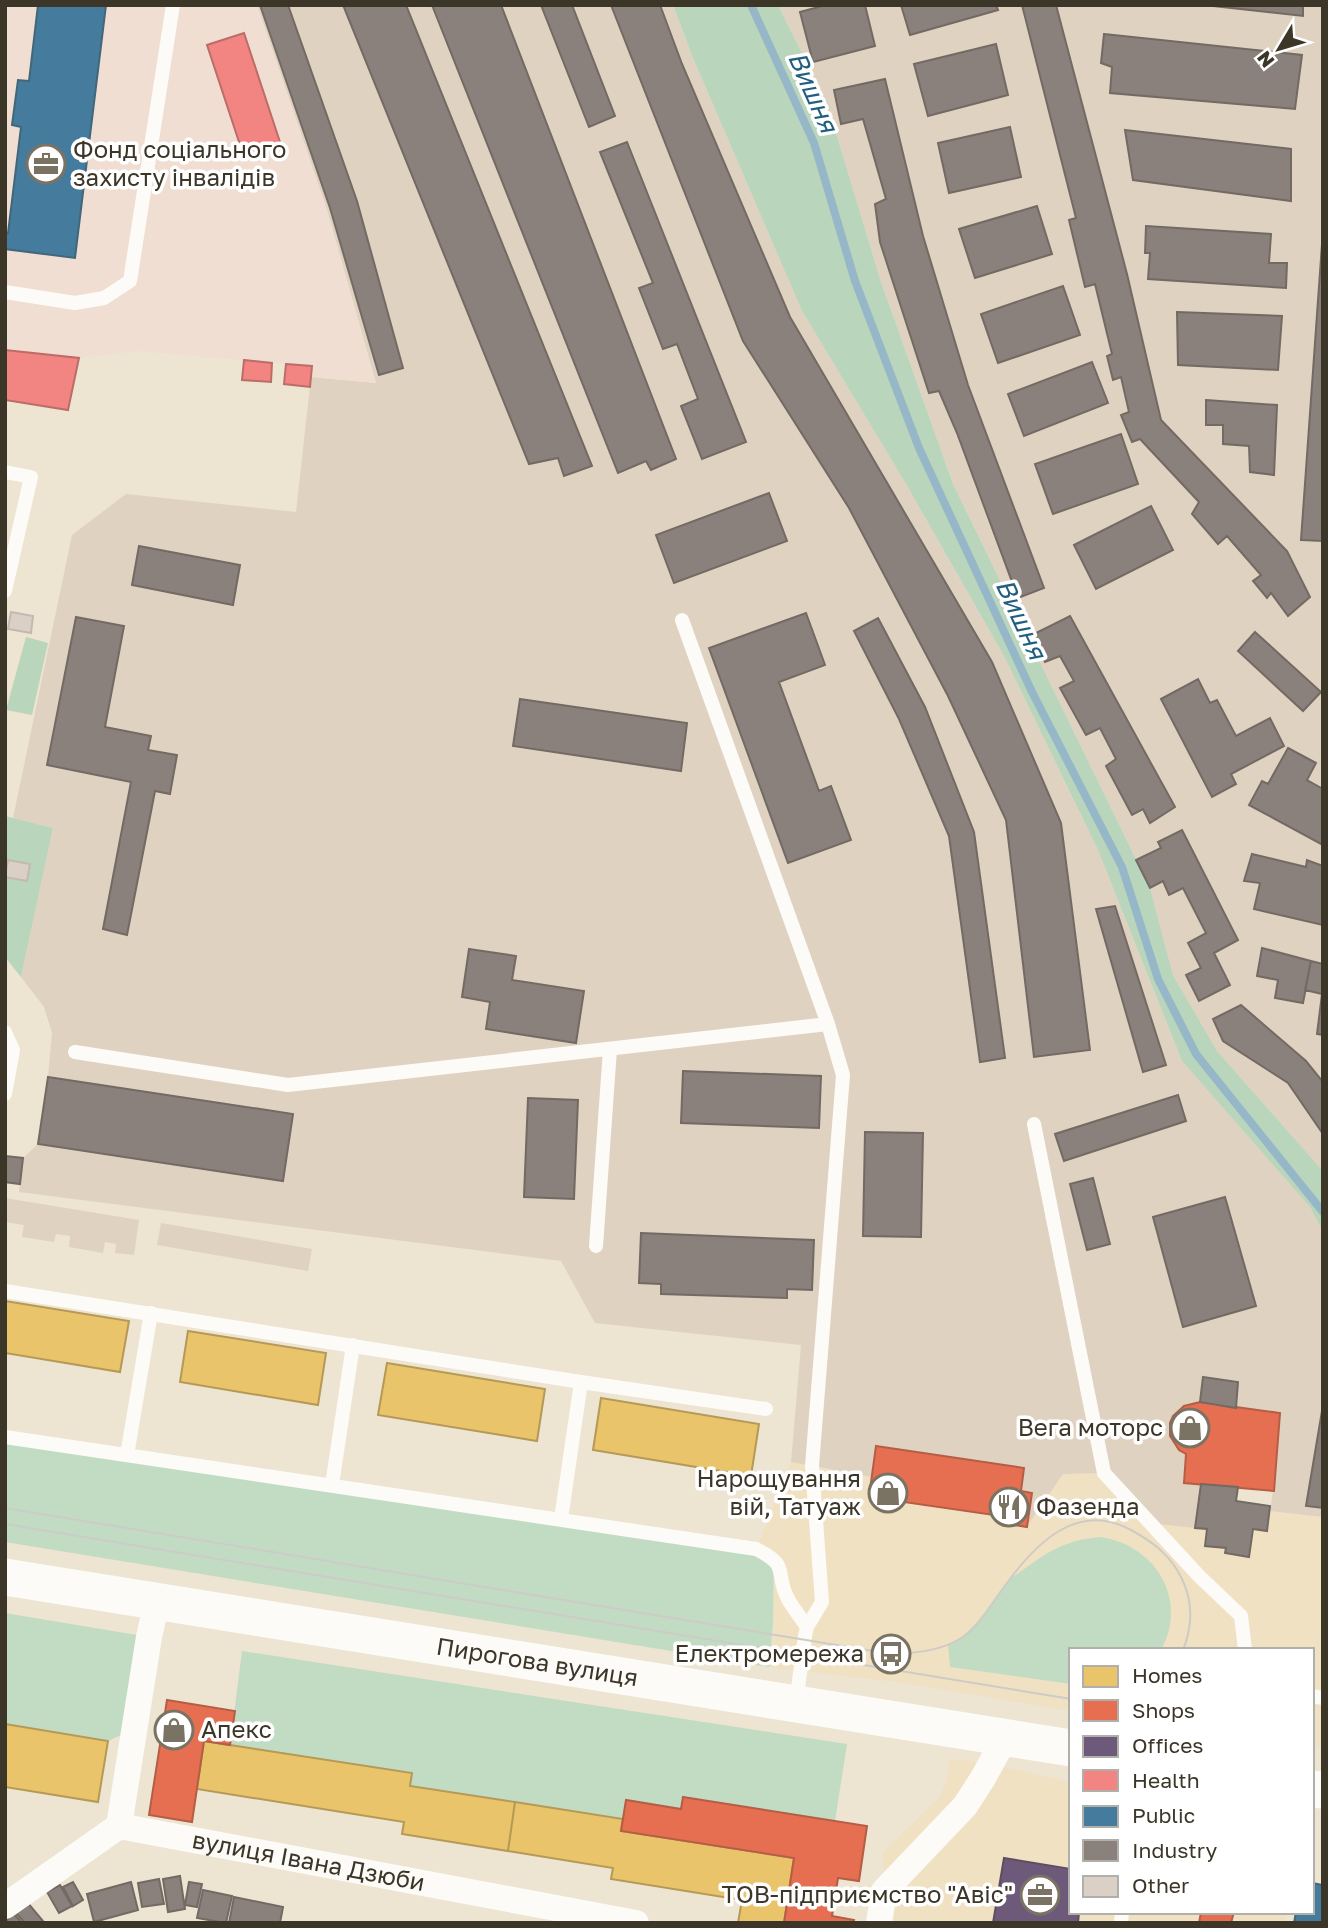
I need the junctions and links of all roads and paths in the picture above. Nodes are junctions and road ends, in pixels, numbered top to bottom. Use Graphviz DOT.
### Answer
graph roads {
  1 [pos="173,5"];
  2 [pos="5,292"];
  3 [pos="5,472"];
  4 [pos="5,591"];
  5 [pos="682,620"];
  6 [pos="828,1024"];
  7 [pos="5,1032"];
  8 [pos="610,1049"];
  9 [pos="75,1052"];
  10 [pos="5,1094"];
  11 [pos="1034,1124"];
  12 [pos="596,1246"];
  13 [pos="5,1291"];
  14 [pos="151,1314"];
  15 [pos="353,1345"];
  16 [pos="581,1382"];
  17 [pos="766,1409"];
  18 [pos="5,1437"];
  19 [pos="127,1455"];
  20 [pos="331,1485"];
  21 [pos="561,1519"];
  22 [pos="5,1577"];
  23 [pos="157,1601"];
  24 [pos="807,1627"];
  25 [pos="1245,1648"];
  26 [pos="796,1703"];
  27 [pos="1005,1738"];
  28 [pos="1069,1748"];
  29 [pos="119,1826"];
  30 [pos="5,1906"];
  31 [pos="636,1923"];
  32 [pos="879,1923"];
  1 -- 2 [label="lane"];
  3 -- 4 [label="lane"];
  5 -- 6 [label="lane"];
  6 -- 8 [label="lane"];
  6 -- 24 [label="lane"];
  7 -- 10 [label="lane"];
  8 -- 9 [label="lane"];
  8 -- 12 [label="lane"];
  11 -- 25 [label="lane"];
  13 -- 14 [label="lane"];
  14 -- 15 [label="lane"];
  14 -- 19 [label="lane"];
  15 -- 16 [label="lane"];
  15 -- 20 [label="lane"];
  16 -- 17 [label="lane"];
  16 -- 21 [label="lane"];
  18 -- 19 [label="lane"];
  19 -- 20 [label="lane"];
  20 -- 21 [label="lane"];
  21 -- 24 [label="lane"];
  22 -- 23 [label="main road, Пирогова вулиця"];
  23 -- 26 [label="main road, Пирогова вулиця"];
  23 -- 29 [label="street"];
  24 -- 26 [label="lane"];
  26 -- 27 [label="main road, Пирогова вулиця"];
  27 -- 28 [label="main road, Пирогова вулиця"];
  27 -- 32 [label="street"];
  29 -- 30 [label="street"];
  29 -- 31 [label="street, вулиця Івана Дзюби"];
}
